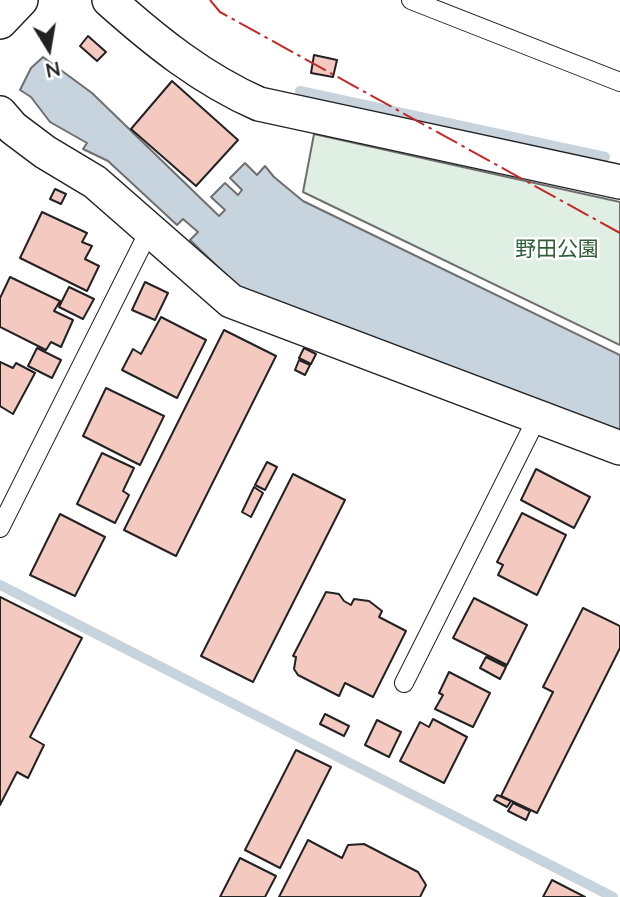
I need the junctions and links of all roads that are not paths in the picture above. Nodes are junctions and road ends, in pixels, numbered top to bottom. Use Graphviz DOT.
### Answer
graph roads {
  1 [pos="21,0"];
  2 [pos="109,0"];
  3 [pos="411,0"];
  4 [pos="0,22"];
  5 [pos="620,82"];
  6 [pos="4,127"];
  7 [pos="620,182"];
  8 [pos="150,229"];
  9 [pos="538,416"];
  10 [pos="620,448"];
  11 [pos="0,528"];
  12 [pos="404,683"];
  1 -- 4 [label="street"];
  2 -- 7 [label="street"];
  3 -- 5 [label="lane"];
  6 -- 8 [label="street"];
  8 -- 9 [label="street"];
  8 -- 11 [label="lane"];
  9 -- 10 [label="street"];
  9 -- 12 [label="lane"];
}
